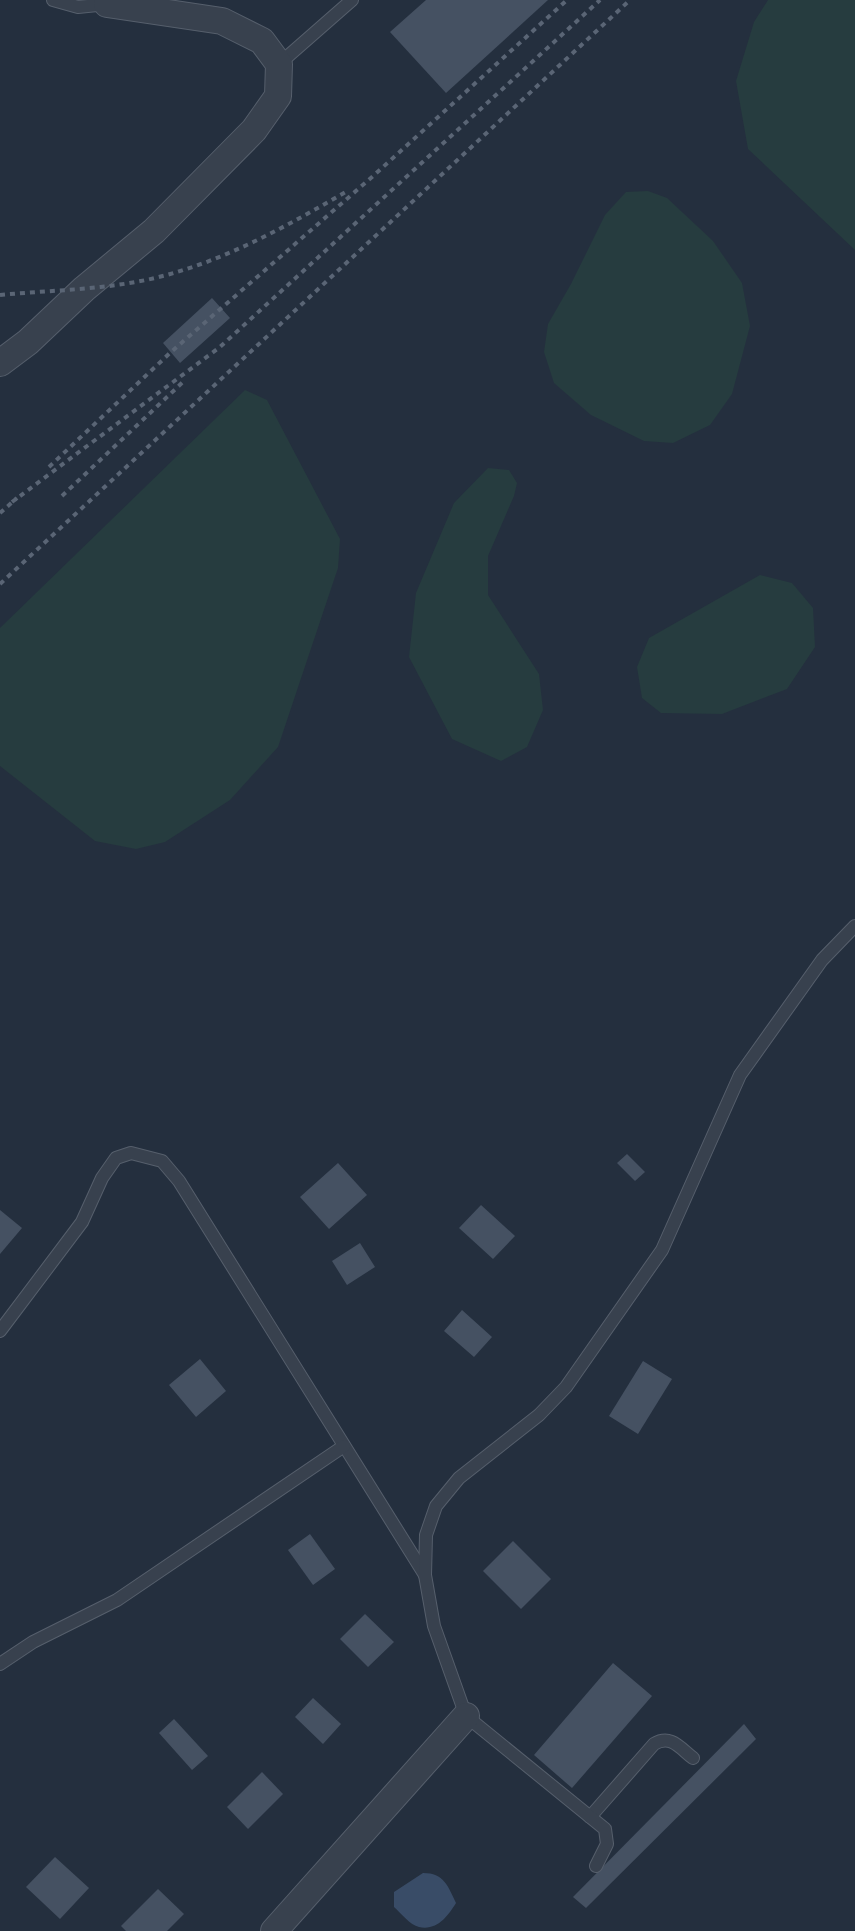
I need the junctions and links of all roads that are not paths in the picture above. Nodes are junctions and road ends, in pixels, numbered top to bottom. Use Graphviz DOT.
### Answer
graph roads {
  1 [pos="53,0"];
  2 [pos="352,0"];
  3 [pos="107,4"];
  4 [pos="278,64"];
  5 [pos="0,363"];
  6 [pos="855,926"];
  7 [pos="0,1331"];
  8 [pos="344,1446"];
  9 [pos="425,1575"];
  10 [pos="0,1664"];
  11 [pos="466,1716"];
  12 [pos="693,1758"];
  13 [pos="590,1817"];
  14 [pos="596,1866"];
  15 [pos="274,1931"];
  1 -- 3 [label="lane"];
  2 -- 4 [label="lane"];
  3 -- 4 [label="street"];
  4 -- 5 [label="street"];
  6 -- 9 [label="lane"];
  7 -- 8 [label="lane"];
  8 -- 9 [label="lane"];
  8 -- 10 [label="lane"];
  9 -- 11 [label="lane"];
  11 -- 13 [label="lane"];
  11 -- 15 [label="street"];
  12 -- 13 [label="lane"];
  13 -- 14 [label="lane"];
}
